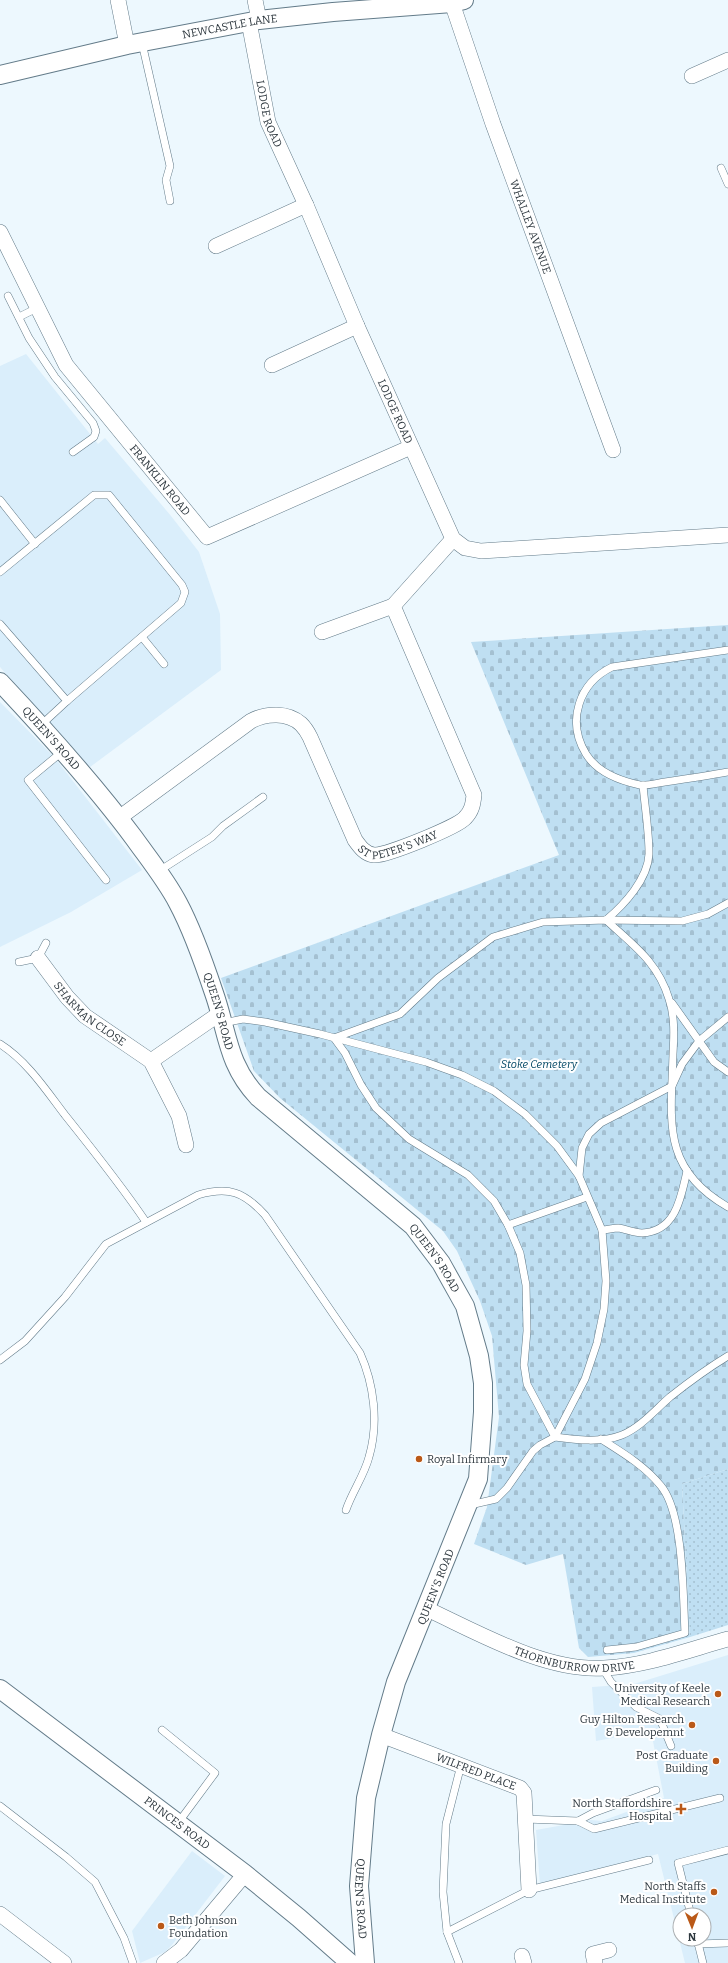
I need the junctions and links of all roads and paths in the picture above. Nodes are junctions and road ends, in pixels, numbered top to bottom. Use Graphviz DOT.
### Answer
graph roads {
  1 [pos="118,0"];
  2 [pos="255,0"];
  3 [pos="458,2"];
  4 [pos="254,21"];
  5 [pos="134,44"];
  6 [pos="728,60"];
  7 [pos="0,75"];
  8 [pos="692,76"];
  9 [pos="721,168"];
  10 [pos="728,184"];
  11 [pos="170,200"];
  12 [pos="306,205"];
  13 [pos="0,232"];
  14 [pos="216,246"];
  15 [pos="8,296"];
  16 [pos="37,308"];
  17 [pos="19,317"];
  18 [pos="357,326"];
  19 [pos="272,365"];
  20 [pos="411,447"];
  21 [pos="613,450"];
  22 [pos="73,452"];
  23 [pos="0,500"];
  24 [pos="728,534"];
  25 [pos="453,539"];
  26 [pos="35,544"];
  27 [pos="0,572"];
  28 [pos="393,606"];
  29 [pos="0,624"];
  30 [pos="322,632"];
  31 [pos="142,637"];
  32 [pos="728,650"];
  33 [pos="164,664"];
  34 [pos="0,682"];
  35 [pos="67,701"];
  36 [pos="41,725"];
  37 [pos="63,751"];
  38 [pos="728,772"];
  39 [pos="642,786"];
  40 [pos="263,797"];
  41 [pos="119,818"];
  42 [pos="159,872"];
  43 [pos="106,880"];
  44 [pos="728,903"];
  45 [pos="606,920"];
  46 [pos="46,943"];
  47 [pos="38,958"];
  48 [pos="19,962"];
  49 [pos="669,999"];
  50 [pos="728,1018"];
  51 [pos="221,1019"];
  52 [pos="334,1038"];
  53 [pos="699,1041"];
  54 [pos="0,1044"];
  55 [pos="151,1061"];
  56 [pos="728,1072"];
  57 [pos="672,1086"];
  58 [pos="186,1145"];
  59 [pos="687,1171"];
  60 [pos="579,1176"];
  61 [pos="587,1197"];
  62 [pos="728,1208"];
  63 [pos="146,1222"];
  64 [pos="508,1225"];
  65 [pos="602,1230"];
  66 [pos="728,1356"];
  67 [pos="0,1360"];
  68 [pos="555,1437"];
  69 [pos="601,1439"];
  70 [pos="468,1506"];
  71 [pos="346,1510"];
  72 [pos="427,1609"];
  73 [pos="728,1639"];
  74 [pos="607,1650"];
  75 [pos="603,1668"];
  76 [pos="0,1688"];
  77 [pos="162,1730"];
  78 [pos="381,1735"];
  79 [pos="672,1746"];
  80 [pos="460,1765"];
  81 [pos="656,1790"];
  82 [pos="720,1798"];
  83 [pos="0,1806"];
  84 [pos="525,1819"];
  85 [pos="578,1821"];
  86 [pos="177,1824"];
  87 [pos="728,1850"];
  88 [pos="649,1860"];
  89 [pos="244,1874"];
  90 [pos="529,1890"];
  91 [pos="689,1907"];
  92 [pos="0,1914"];
  93 [pos="447,1932"];
  94 [pos="712,1942"];
  95 [pos="728,1942"];
  96 [pos="699,1947"];
  97 [pos="609,1950"];
  98 [pos="64,1963"];
  99 [pos="133,1963"];
  100 [pos="164,1963"];
  101 [pos="350,1963"];
  102 [pos="365,1963"];
  103 [pos="459,1963"];
  104 [pos="595,1963"];
  105 [pos="704,1963"];
  1 -- 5 [label="street"];
  2 -- 4 [label="street, LODGE ROAD"];
  3 -- 4 [label="street, NEWCASTLE LANE"];
  3 -- 21 [label="street, WHALLEY AVENUE"];
  4 -- 5 [label="street, NEWCASTLE LANE"];
  4 -- 12 [label="street, LODGE ROAD"];
  5 -- 7 [label="street, NEWCASTLE LANE"];
  5 -- 11 [label="lane"];
  6 -- 8 [label="street"];
  9 -- 10 [label="lane"];
  12 -- 14 [label="street"];
  12 -- 18 [label="street, LODGE ROAD"];
  13 -- 16 [label="street, FRANKLIN ROAD"];
  15 -- 17 [label="lane"];
  16 -- 17 [label="lane"];
  16 -- 20 [label="street, FRANKLIN ROAD"];
  17 -- 22 [label="lane"];
  18 -- 19 [label="street"];
  18 -- 20 [label="street, LODGE ROAD"];
  20 -- 25 [label="street, LODGE ROAD"];
  23 -- 26 [label="lane"];
  24 -- 25 [label="street"];
  25 -- 28 [label="street"];
  26 -- 27 [label="lane"];
  26 -- 31 [label="lane"];
  28 -- 30 [label="street"];
  28 -- 41 [label="street, ST PETER'S WAY"];
  29 -- 35 [label="lane"];
  31 -- 33 [label="lane"];
  31 -- 35 [label="lane"];
  32 -- 39 [label="lane"];
  34 -- 36 [label="street, QUEEN'S ROAD"];
  35 -- 36 [label="lane"];
  36 -- 37 [label="street, QUEEN'S ROAD"];
  37 -- 41 [label="street, QUEEN'S ROAD"];
  37 -- 43 [label="lane"];
  38 -- 39 [label="lane"];
  39 -- 45 [label="lane"];
  40 -- 42 [label="lane"];
  41 -- 42 [label="street, QUEEN'S ROAD"];
  42 -- 51 [label="street, QUEEN'S ROAD"];
  44 -- 45 [label="lane"];
  45 -- 49 [label="lane"];
  45 -- 52 [label="lane"];
  46 -- 47 [label="lane"];
  47 -- 48 [label="lane"];
  47 -- 55 [label="street, SHARMAN CLOSE"];
  49 -- 53 [label="lane"];
  49 -- 57 [label="lane"];
  50 -- 53 [label="lane"];
  51 -- 52 [label="lane"];
  51 -- 55 [label="street"];
  51 -- 70 [label="street, QUEEN'S ROAD"];
  52 -- 60 [label="lane"];
  52 -- 64 [label="lane"];
  53 -- 56 [label="lane"];
  53 -- 57 [label="lane"];
  54 -- 63 [label="lane"];
  55 -- 58 [label="street, SHARMAN CLOSE"];
  57 -- 59 [label="lane"];
  57 -- 60 [label="lane"];
  59 -- 62 [label="lane"];
  59 -- 65 [label="lane"];
  60 -- 61 [label="lane"];
  61 -- 64 [label="lane"];
  61 -- 65 [label="lane"];
  63 -- 67 [label="lane"];
  63 -- 71 [label="lane"];
  64 -- 68 [label="lane"];
  65 -- 68 [label="lane"];
  66 -- 69 [label="lane"];
  68 -- 69 [label="lane"];
  68 -- 70 [label="lane"];
  69 -- 74 [label="lane"];
  70 -- 72 [label="street, QUEEN'S ROAD"];
  72 -- 75 [label="street, THORNBURROW DRIVE"];
  72 -- 78 [label="street, QUEEN'S ROAD"];
  73 -- 75 [label="street, THORNBURROW DRIVE"];
  75 -- 79 [label="lane"];
  76 -- 86 [label="street, PRINCES ROAD"];
  77 -- 86 [label="lane"];
  78 -- 80 [label="street, WILFRED PLACE"];
  78 -- 102 [label="street, QUEEN'S ROAD"];
  80 -- 84 [label="street, WILFRED PLACE"];
  80 -- 93 [label="lane"];
  81 -- 85 [label="lane"];
  82 -- 85 [label="lane"];
  83 -- 99 [label="lane"];
  84 -- 85 [label="lane"];
  84 -- 90 [label="street, WILFRED PLACE"];
  86 -- 89 [label="street, PRINCES ROAD"];
  87 -- 91 [label="lane"];
  88 -- 90 [label="lane"];
  89 -- 100 [label="street"];
  89 -- 101 [label="street, PRINCES ROAD"];
  90 -- 93 [label="lane"];
  92 -- 98 [label="street"];
  93 -- 103 [label="lane"];
  94 -- 95 [label="lane"];
  96 -- 105 [label="lane"];
  97 -- 104 [label="street"];
}
